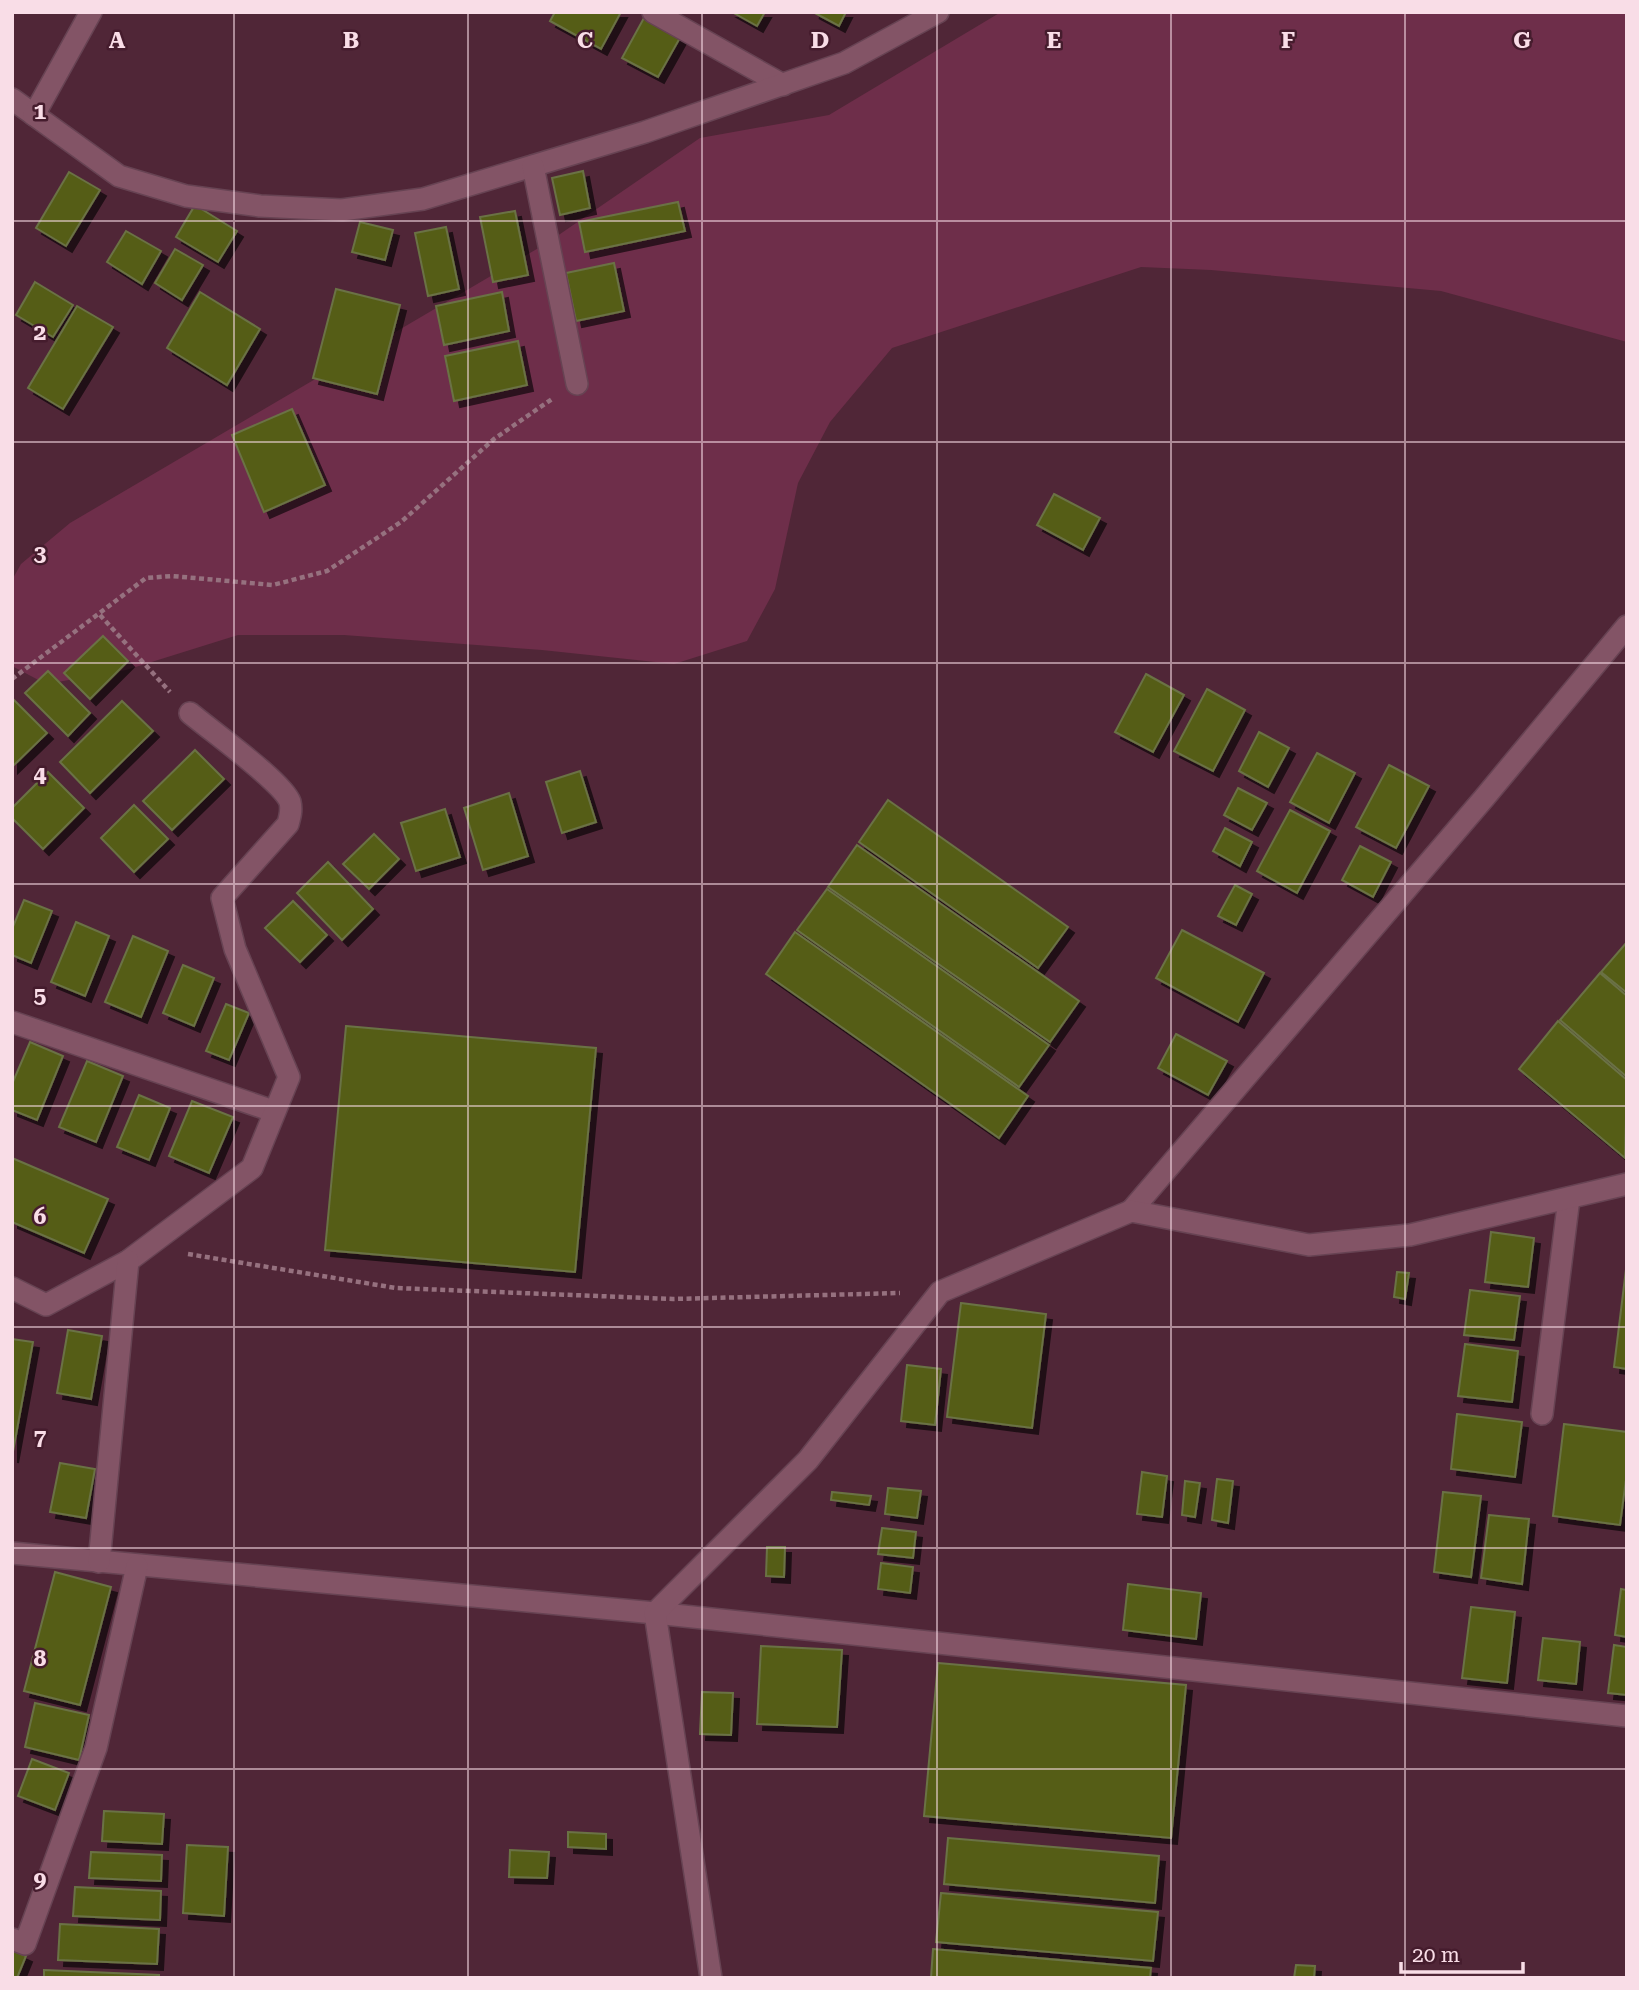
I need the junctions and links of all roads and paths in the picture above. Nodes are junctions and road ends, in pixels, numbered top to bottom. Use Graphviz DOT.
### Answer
graph roads {
  1 [pos="91,12"];
  2 [pos="653,12"];
  3 [pos="938,12"];
  4 [pos="783,85"];
  5 [pos="12,99"];
  6 [pos="34,115"];
  7 [pos="533,166"];
  8 [pos="577,384"];
  9 [pos="100,615"];
  10 [pos="1627,626"];
  11 [pos="12,680"];
  12 [pos="190,713"];
  13 [pos="12,1022"];
  14 [pos="273,1111"];
  15 [pos="1627,1184"];
  16 [pos="1569,1198"];
  17 [pos="1131,1211"];
  18 [pos="149,1245"];
  19 [pos="128,1261"];
  20 [pos="12,1288"];
  21 [pos="940,1292"];
  22 [pos="1542,1414"];
  23 [pos="12,1553"];
  24 [pos="99,1562"];
  25 [pos="137,1566"];
  26 [pos="656,1613"];
  27 [pos="1627,1716"];
  28 [pos="12,1939"];
  29 [pos="711,1978"];
  1 -- 6 [label="street"];
  2 -- 4 [label="street"];
  3 -- 4 [label="street"];
  4 -- 7 [label="street"];
  5 -- 6 [label="street"];
  6 -- 7 [label="street"];
  7 -- 8 [label="street"];
  8 -- 9 [label="path"];
  9 -- 11 [label="path"];
  9 -- 12 [label="path"];
  10 -- 17 [label="street"];
  12 -- 14 [label="street"];
  13 -- 14 [label="street"];
  14 -- 18 [label="street"];
  15 -- 16 [label="street"];
  16 -- 17 [label="street"];
  16 -- 22 [label="street"];
  17 -- 21 [label="street"];
  18 -- 19 [label="street"];
  18 -- 21 [label="path"];
  19 -- 20 [label="street"];
  19 -- 24 [label="street"];
  21 -- 26 [label="street"];
  23 -- 24 [label="street"];
  24 -- 25 [label="street"];
  25 -- 26 [label="street"];
  25 -- 28 [label="street"];
  26 -- 27 [label="street"];
  26 -- 29 [label="street"];
}
